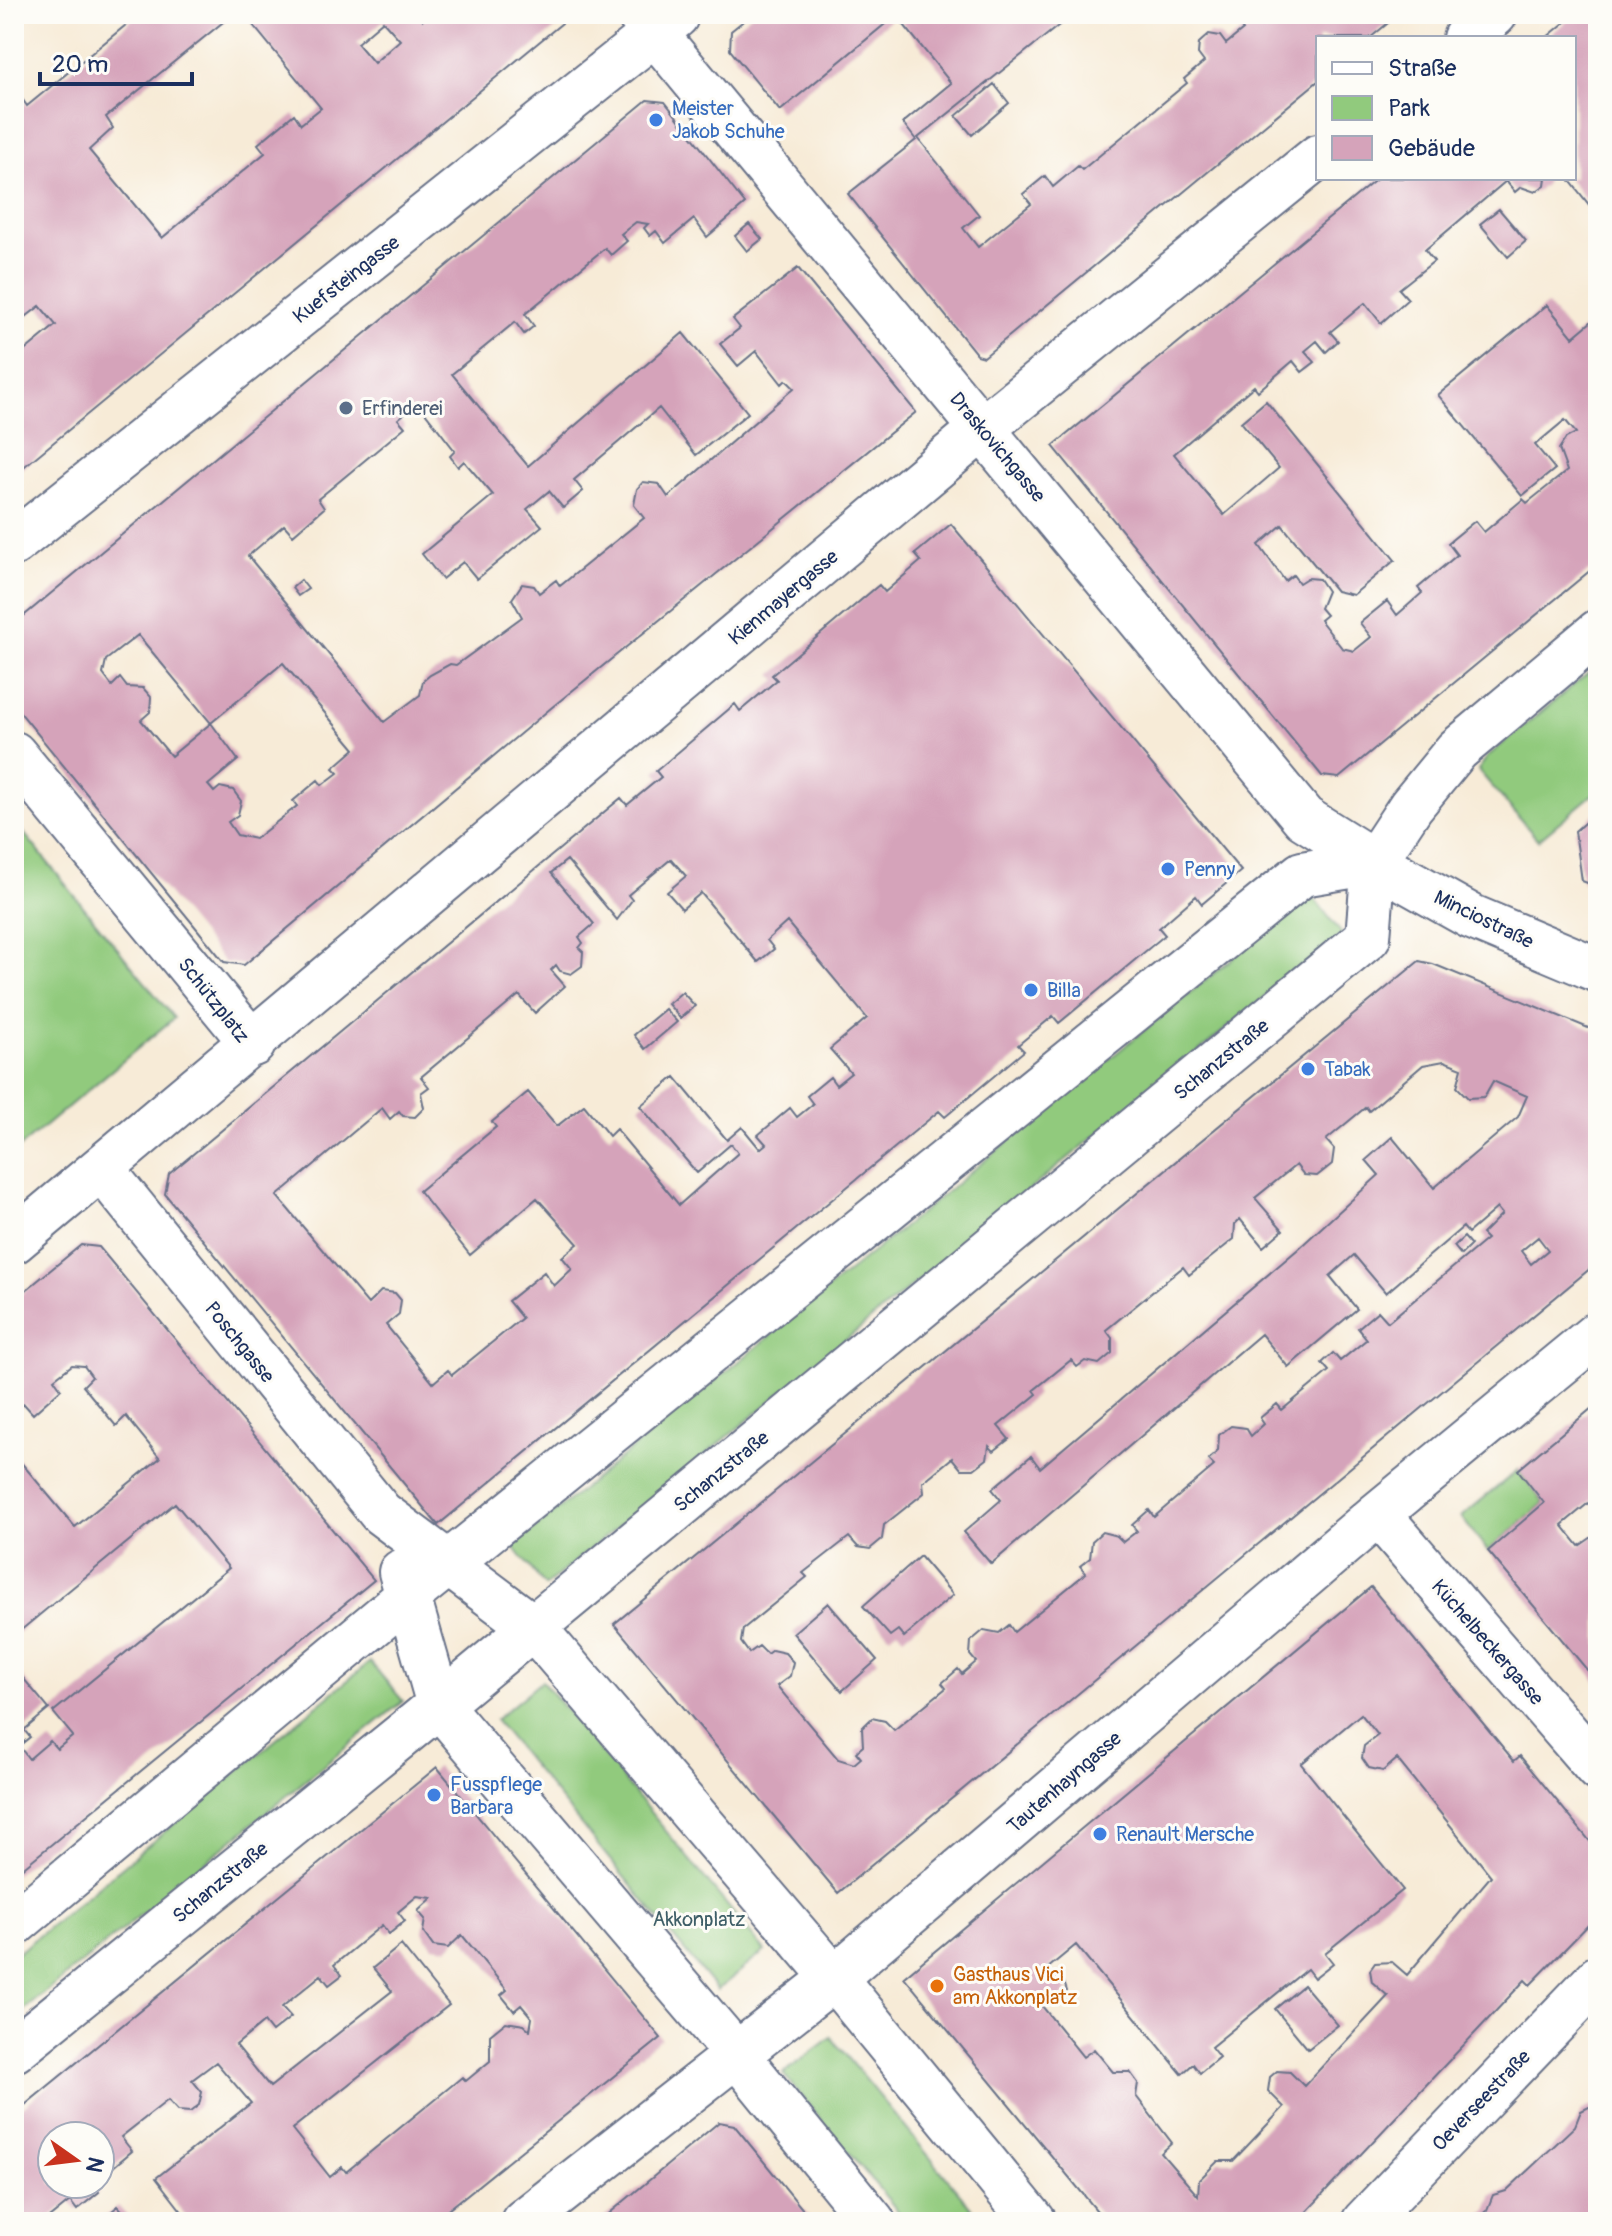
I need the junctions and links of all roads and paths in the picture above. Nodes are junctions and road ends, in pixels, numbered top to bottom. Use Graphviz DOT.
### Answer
graph roads {
  1 [pos="1495,14"];
  2 [pos="657,20"];
  3 [pos="1468,36"];
  4 [pos="1316,159"];
  5 [pos="983,428"];
  6 [pos="14,543"];
  7 [pos="1598,632"];
  8 [pos="14,754"];
  9 [pos="1374,862"];
  10 [pos="1598,970"];
  11 [pos="253,1044"];
  12 [pos="102,1169"];
  13 [pos="14,1241"];
  14 [pos="1598,1333"];
  15 [pos="381,1513"];
  16 [pos="1378,1514"];
  17 [pos="448,1564"];
  18 [pos="409,1595"];
  19 [pos="533,1627"];
  20 [pos="439,1705"];
  21 [pos="1598,1769"];
  22 [pos="14,1924"];
  23 [pos="834,1978"];
  24 [pos="1598,1978"];
  25 [pos="14,2050"];
  26 [pos="737,2055"];
  27 [pos="523,2222"];
  28 [pos="873,2222"];
  29 [pos="1034,2222"];
  30 [pos="1364,2222"];
  1 -- 3 [label="street"];
  2 -- 5 [label="street, Draskovichgasse"];
  2 -- 6 [label="street, Kuefsteingasse"];
  4 -- 5 [label="street, Kienmayergasse"];
  5 -- 9 [label="street, Draskovichgasse"];
  5 -- 11 [label="street, Kienmayergasse"];
  7 -- 9 [label="street, Schanzstraße"];
  8 -- 11 [label="street, Schützplatz"];
  9 -- 10 [label="street, Minciostraße"];
  9 -- 17 [label="street"];
  9 -- 19 [label="street, Schanzstraße"];
  11 -- 12 [label="street, Schützplatz"];
  12 -- 13 [label="street, Schützplatz"];
  12 -- 15 [label="street, Poschgasse"];
  14 -- 16 [label="street, Tautenhayngasse"];
  15 -- 17 [label="street"];
  15 -- 18 [label="street"];
  16 -- 21 [label="street, Küchelbeckergasse"];
  16 -- 23 [label="street, Tautenhayngasse"];
  17 -- 18 [label="street"];
  17 -- 19 [label="street"];
  18 -- 20 [label="street"];
  18 -- 22 [label="street"];
  19 -- 20 [label="street, Schanzstraße"];
  19 -- 23 [label="street"];
  20 -- 25 [label="street, Schanzstraße"];
  20 -- 26 [label="street"];
  23 -- 26 [label="street, Tautenhayngasse"];
  23 -- 29 [label="street"];
  24 -- 30 [label="street, Oeverseestraße"];
  26 -- 27 [label="street, Tautenhayngasse"];
  26 -- 28 [label="street"];
}
